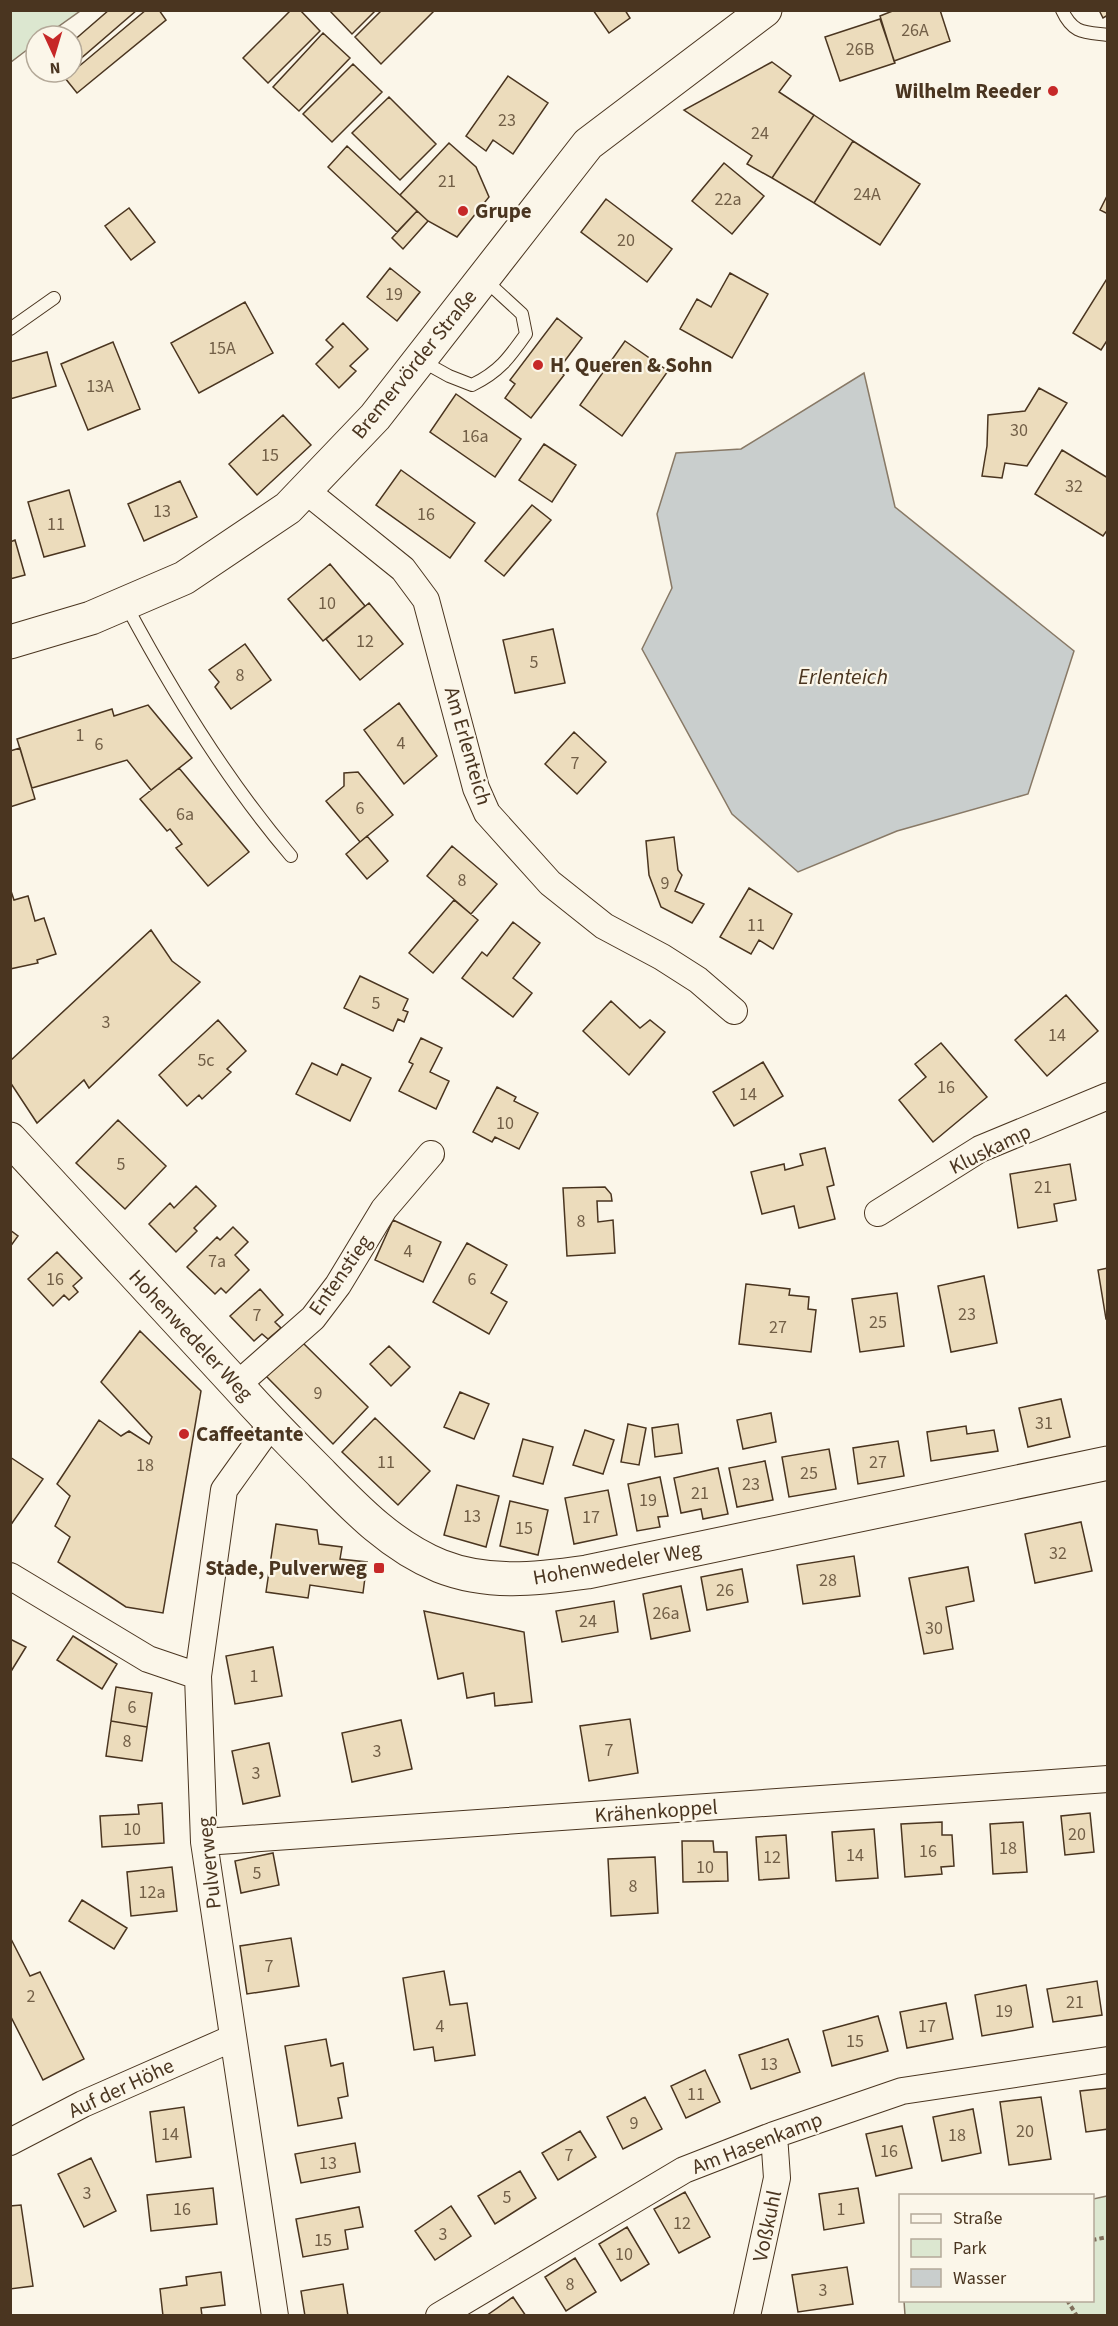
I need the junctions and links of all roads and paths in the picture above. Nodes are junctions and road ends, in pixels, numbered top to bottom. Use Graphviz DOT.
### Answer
graph roads {
  1 [pos="765,10"];
  2 [pos="1062,10"];
  3 [pos="1107,35"];
  4 [pos="484,278"];
  5 [pos="54,298"];
  6 [pos="10,329"];
  7 [pos="420,359"];
  8 [pos="305,490"];
  9 [pos="125,604"];
  10 [pos="10,642"];
  11 [pos="291,856"];
  12 [pos="734,1011"];
  13 [pos="1107,1096"];
  14 [pos="10,1139"];
  15 [pos="430,1154"];
  16 [pos="878,1213"];
  17 [pos="237,1385"];
  18 [pos="272,1423"];
  19 [pos="1107,1463"];
  20 [pos="10,1576"];
  21 [pos="198,1676"];
  22 [pos="1107,1779"];
  23 [pos="204,1842"];
  24 [pos="232,2038"];
  25 [pos="1107,2060"];
  26 [pos="774,2135"];
  27 [pos="10,2142"];
  28 [pos="1068,2302"];
  29 [pos="275,2316"];
  30 [pos="439,2316"];
  31 [pos="747,2316"];
  32 [pos="1077,2316"];
  1 -- 4 [label="street, Bremervörder Straße"];
  2 -- 3 [label="lane"];
  4 -- 7 [label="street, Bremervörder Straße"];
  4 -- 7 [label="lane"];
  5 -- 6 [label="lane"];
  7 -- 8 [label="street, Bremervörder Straße"];
  8 -- 9 [label="street, Bremervörder Straße"];
  8 -- 12 [label="street, Am Erlenteich"];
  9 -- 10 [label="street, Bremervörder Straße"];
  9 -- 11 [label="lane"];
  13 -- 16 [label="street, Kluskamp"];
  14 -- 17 [label="street, Hohenwedeler Weg"];
  15 -- 17 [label="street, Entenstieg"];
  17 -- 18 [label="street, Hohenwedeler Weg"];
  18 -- 19 [label="street, Hohenwedeler Weg"];
  18 -- 21 [label="street, Pulverweg"];
  20 -- 21 [label="street"];
  21 -- 23 [label="street, Pulverweg"];
  22 -- 23 [label="street, Krähenkoppel"];
  23 -- 24 [label="street, Pulverweg"];
  24 -- 27 [label="street, Auf der Höhe"];
  24 -- 29 [label="street, Pulverweg"];
  25 -- 26 [label="street, Am Hasenkamp"];
  26 -- 30 [label="street, Am Hasenkamp"];
  26 -- 31 [label="street, Voßkuhl"];
  28 -- 32 [label="path"];
}
